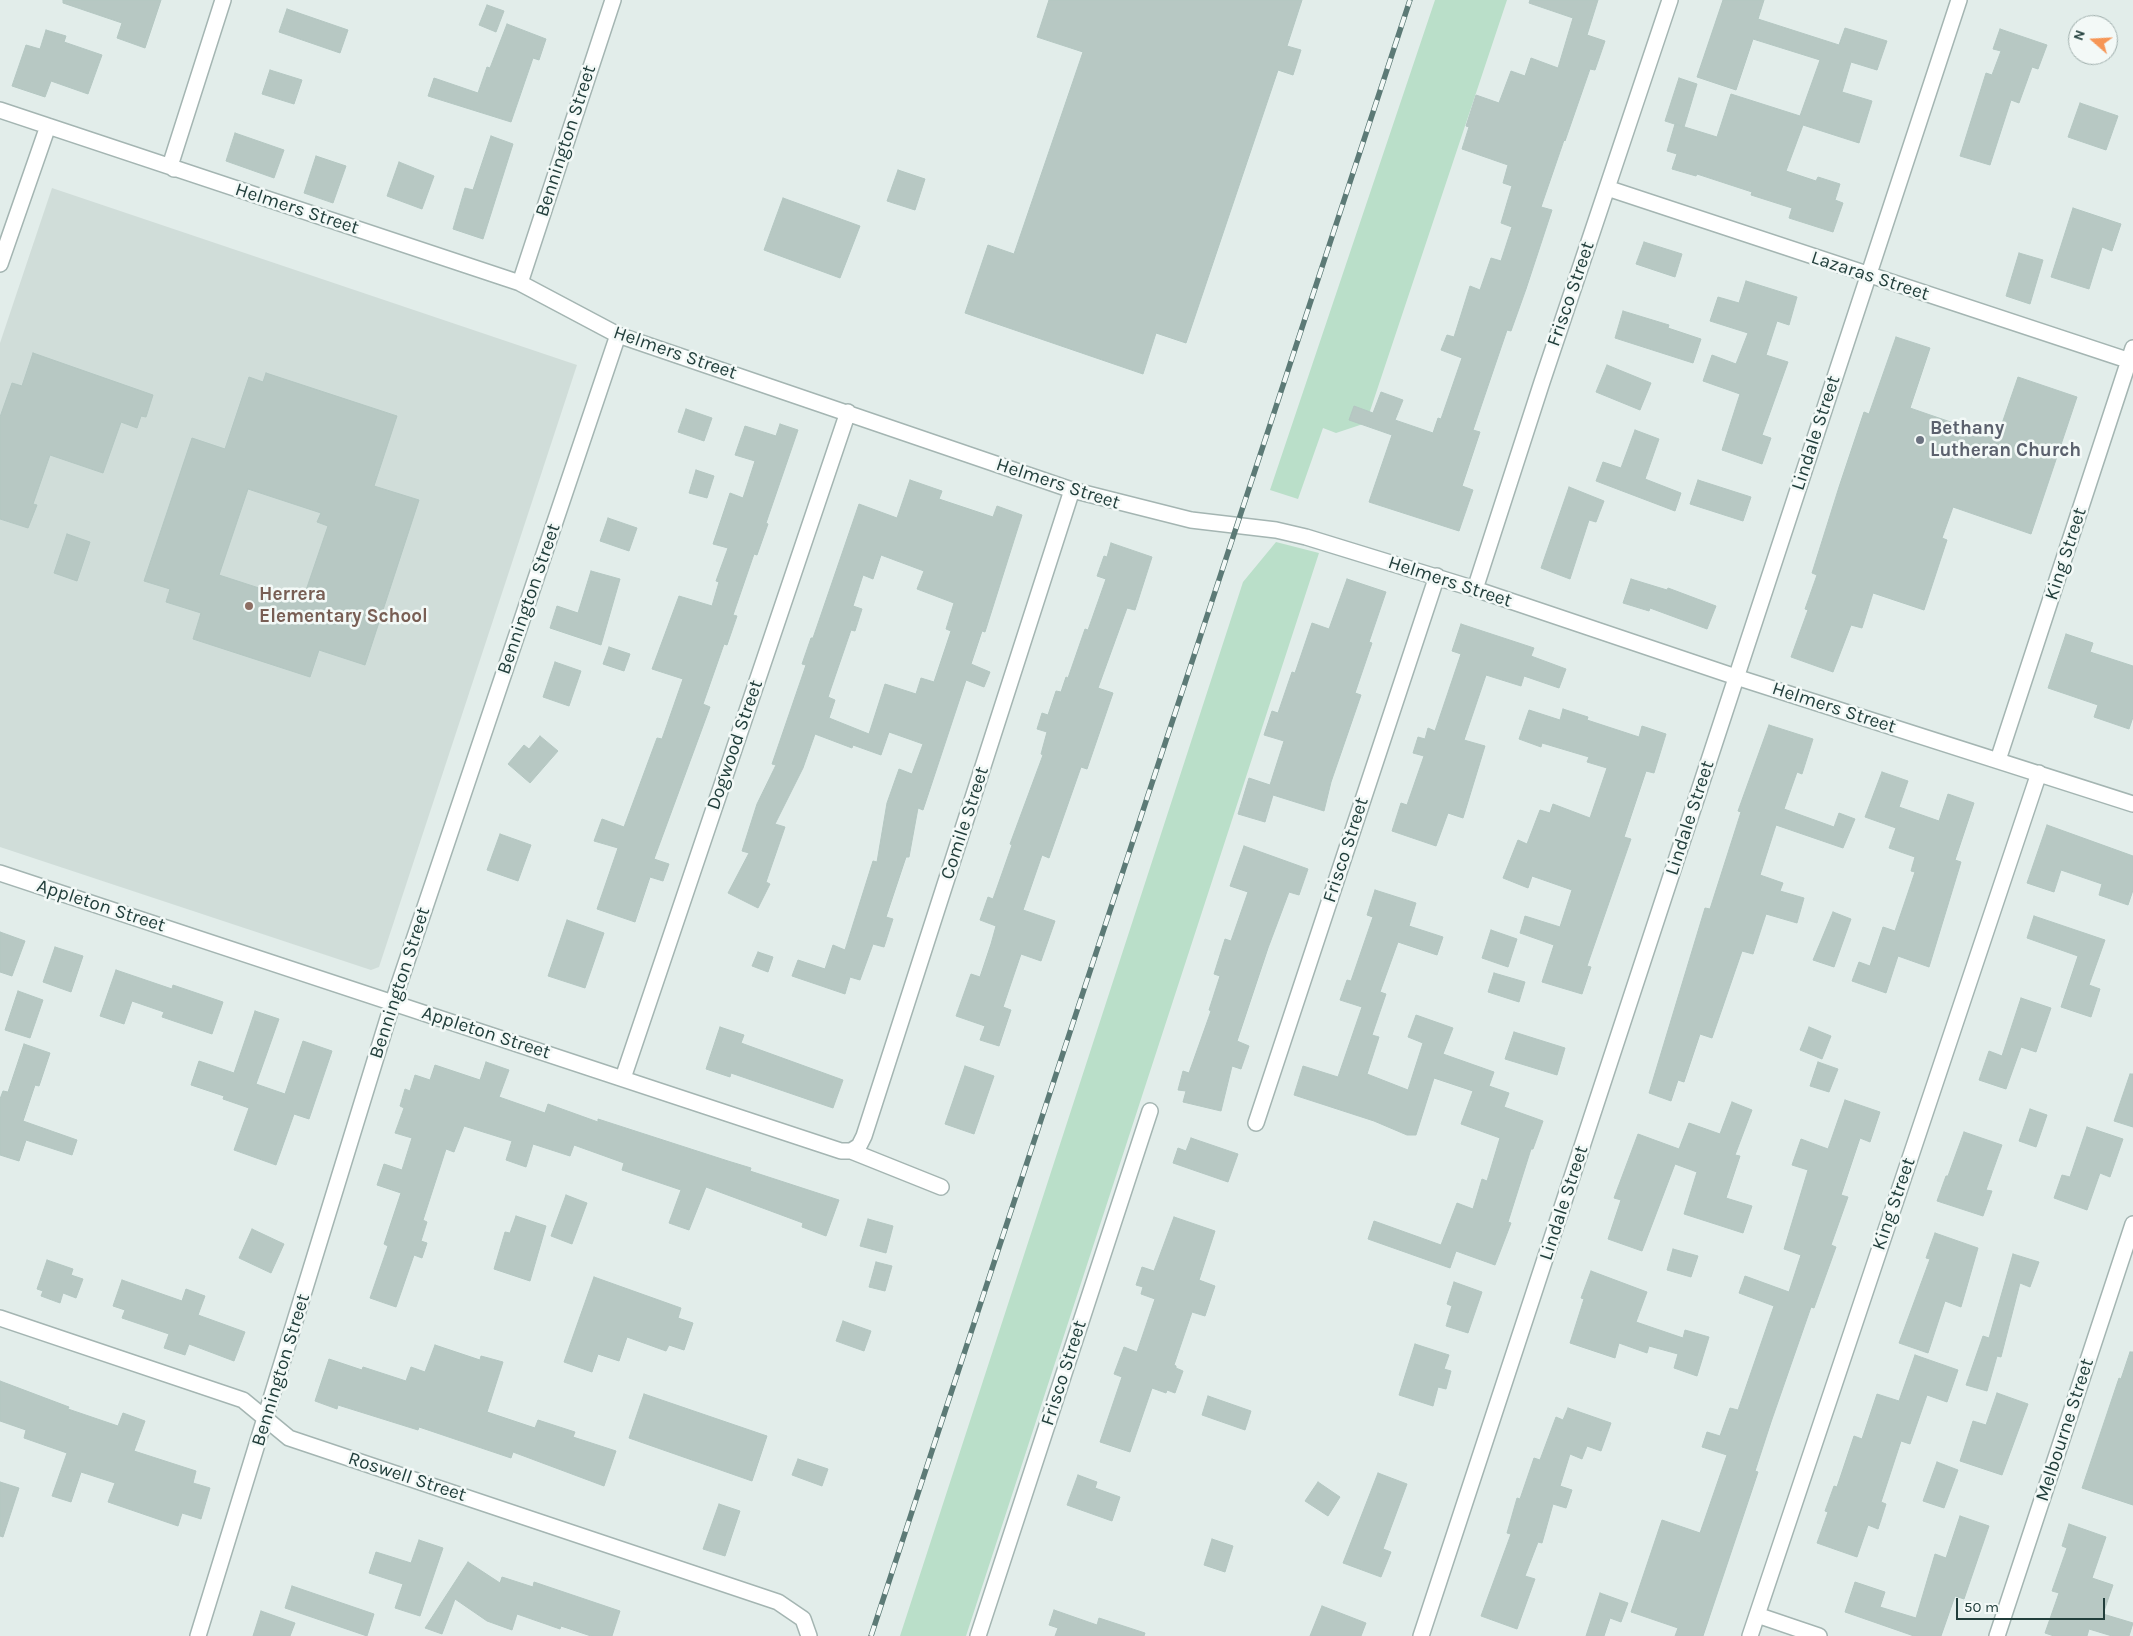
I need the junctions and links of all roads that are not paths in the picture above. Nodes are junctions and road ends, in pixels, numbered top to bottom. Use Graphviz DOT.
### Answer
graph roads {
  1 [pos="224,0"];
  2 [pos="613,0"];
  3 [pos="1670,0"];
  4 [pos="1960,0"];
  5 [pos="0,110"];
  6 [pos="48,126"];
  7 [pos="174,168"];
  8 [pos="1607,188"];
  9 [pos="0,264"];
  10 [pos="1868,275"];
  11 [pos="520,283"];
  12 [pos="618,335"];
  13 [pos="2132,357"];
  14 [pos="848,412"];
  15 [pos="1072,490"];
  16 [pos="1437,576"];
  17 [pos="1475,589"];
  18 [pos="1736,678"];
  19 [pos="1998,760"];
  20 [pos="2039,773"];
  21 [pos="2133,804"];
  22 [pos="0,873"];
  23 [pos="393,1002"];
  24 [pos="623,1078"];
  25 [pos="1150,1111"];
  26 [pos="1256,1123"];
  27 [pos="850,1151"];
  28 [pos="941,1187"];
  29 [pos="2133,1224"];
  30 [pos="0,1318"];
  31 [pos="266,1419"];
  32 [pos="1757,1615"];
  33 [pos="198,1636"];
  34 [pos="809,1636"];
  35 [pos="978,1636"];
  36 [pos="1421,1636"];
  37 [pos="1750,1636"];
  38 [pos="1819,1636"];
  39 [pos="1997,1636"];
  1 -- 7 [label="street"];
  2 -- 11 [label="street, Bennington Street"];
  3 -- 8 [label="street, Frisco Street"];
  4 -- 10 [label="street, Lindale Street"];
  5 -- 6 [label="street, Helmers Street"];
  6 -- 7 [label="street, Helmers Street"];
  6 -- 9 [label="street"];
  7 -- 11 [label="street, Helmers Street"];
  8 -- 10 [label="street, Lazaras Street"];
  8 -- 17 [label="street, Frisco Street"];
  10 -- 13 [label="street, Lazaras Street"];
  10 -- 18 [label="street, Lindale Street"];
  11 -- 12 [label="street, Helmers Street"];
  12 -- 14 [label="street, Helmers Street"];
  12 -- 23 [label="street, Bennington Street"];
  13 -- 19 [label="street, King Street"];
  14 -- 15 [label="street, Helmers Street"];
  14 -- 24 [label="street, Dogwood Street"];
  15 -- 16 [label="street, Helmers Street"];
  15 -- 27 [label="street, Comile Street"];
  16 -- 17 [label="street, Helmers Street"];
  16 -- 26 [label="street, Frisco Street"];
  17 -- 18 [label="street, Helmers Street"];
  18 -- 19 [label="street, Helmers Street"];
  18 -- 36 [label="street, Lindale Street"];
  19 -- 20 [label="street, Helmers Street"];
  20 -- 21 [label="street, Helmers Street"];
  20 -- 32 [label="street, King Street"];
  22 -- 23 [label="street, Appleton Street"];
  23 -- 24 [label="street, Appleton Street"];
  23 -- 31 [label="street, Bennington Street"];
  24 -- 27 [label="street, Appleton Street"];
  25 -- 35 [label="street, Frisco Street"];
  27 -- 28 [label="street, Appleton Street"];
  29 -- 39 [label="street, Melbourne Street"];
  30 -- 31 [label="street, Roswell Street"];
  31 -- 33 [label="street, Bennington Street"];
  31 -- 34 [label="street, Roswell Street"];
  32 -- 37 [label="street, King Street"];
  32 -- 38 [label="street"];
}
